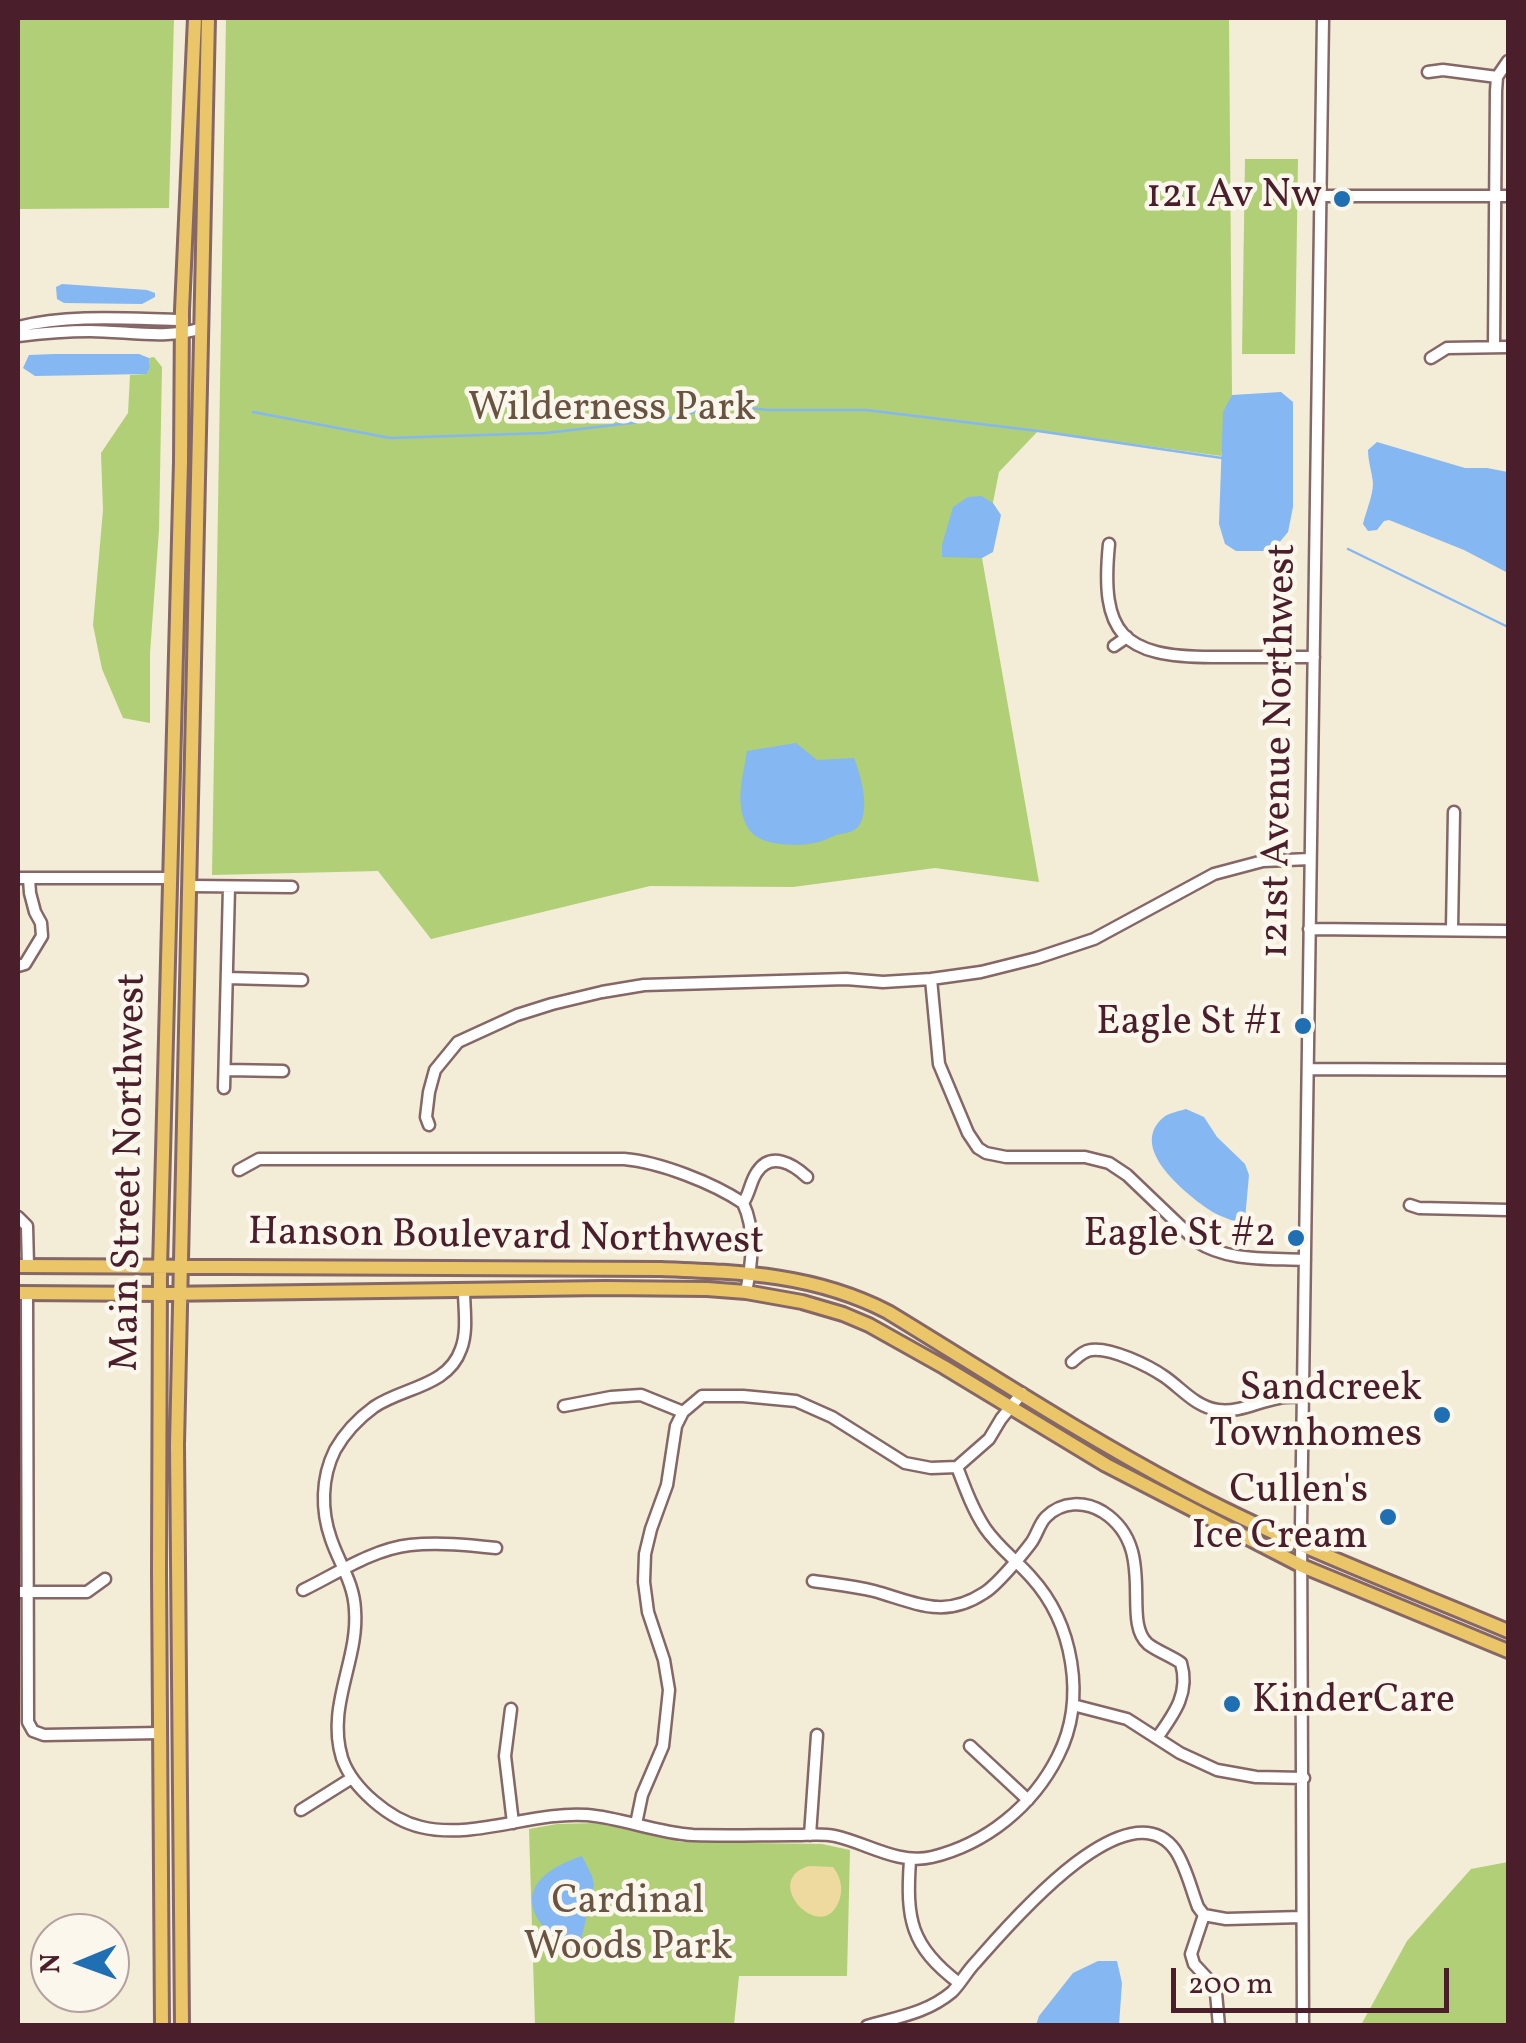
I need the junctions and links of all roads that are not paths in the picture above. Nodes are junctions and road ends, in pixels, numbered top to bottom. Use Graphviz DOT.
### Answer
graph roads {
  1 [pos="195,18"];
  2 [pos="208,18"];
  3 [pos="1323,18"];
  4 [pos="1508,61"];
  5 [pos="1428,72"];
  6 [pos="1497,77"];
  7 [pos="1320,196"];
  8 [pos="1494,196"];
  9 [pos="1508,196"];
  10 [pos="18,327"];
  11 [pos="189,329"];
  12 [pos="18,336"];
  13 [pos="1494,347"];
  14 [pos="1508,347"];
  15 [pos="1431,358"];
  16 [pos="1109,544"];
  17 [pos="1126,637"];
  18 [pos="1114,646"];
  19 [pos="1314,658"];
  20 [pos="1454,812"];
  21 [pos="1310,859"];
  22 [pos="24,878"];
  23 [pos="170,878"];
  24 [pos="191,886"];
  25 [pos="229,887"];
  26 [pos="292,887"];
  27 [pos="1452,929"];
  28 [pos="1309,930"];
  29 [pos="1508,930"];
  30 [pos="18,966"];
  31 [pos="227,978"];
  32 [pos="931,979"];
  33 [pos="302,980"];
  34 [pos="1308,1068"];
  35 [pos="226,1070"];
  36 [pos="1508,1070"];
  37 [pos="283,1071"];
  38 [pos="224,1088"];
  39 [pos="429,1125"];
  40 [pos="239,1170"];
  41 [pos="807,1177"];
  42 [pos="743,1203"];
  43 [pos="1410,1205"];
  44 [pos="1508,1210"];
  45 [pos="18,1217"];
  46 [pos="1304,1260"];
  47 [pos="23,1266"];
  48 [pos="182,1267"];
  49 [pos="160,1268"];
  50 [pos="750,1274"];
  51 [pos="464,1290"];
  52 [pos="746,1292"];
  53 [pos="22,1293"];
  54 [pos="160,1294"];
  55 [pos="182,1294"];
  56 [pos="1072,1362"];
  57 [pos="1022,1393"];
  58 [pos="1303,1397"];
  59 [pos="564,1406"];
  60 [pos="1011,1408"];
  61 [pos="684,1412"];
  62 [pos="22,1441"];
  63 [pos="957,1468"];
  64 [pos="1302,1543"];
  65 [pos="496,1548"];
  66 [pos="1014,1562"];
  67 [pos="1302,1566"];
  68 [pos="346,1569"];
  69 [pos="105,1579"];
  70 [pos="813,1581"];
  71 [pos="303,1590"];
  72 [pos="22,1592"];
  73 [pos="1508,1631"];
  74 [pos="1508,1651"];
  75 [pos="1072,1704"];
  76 [pos="511,1709"];
  77 [pos="160,1732"];
  78 [pos="817,1735"];
  79 [pos="1158,1738"];
  80 [pos="970,1746"];
  81 [pos="352,1778"];
  82 [pos="1304,1778"];
  83 [pos="1028,1800"];
  84 [pos="301,1810"];
  85 [pos="513,1822"];
  86 [pos="636,1824"];
  87 [pos="810,1835"];
  88 [pos="910,1860"];
  89 [pos="1204,1914"];
  90 [pos="1302,1917"];
  91 [pos="959,1983"];
  92 [pos="916,2020"];
  93 [pos="162,2026"];
  94 [pos="182,2026"];
  95 [pos="867,2026"];
  96 [pos="1219,2026"];
  97 [pos="1303,2026"];
  1 -- 11 [label="main road, Main Street Northwest"];
  2 -- 11 [label="main road, Main Street Northwest"];
  3 -- 7 [label="street, 121st Avenue Northwest"];
  4 -- 6 [label="street"];
  5 -- 6 [label="street"];
  6 -- 8 [label="street"];
  7 -- 8 [label="street"];
  7 -- 19 [label="street, 121st Avenue Northwest"];
  8 -- 9 [label="street"];
  8 -- 13 [label="street"];
  10 -- 11 [label="street"];
  11 -- 12 [label="street"];
  11 -- 23 [label="main road, Main Street Northwest"];
  11 -- 24 [label="main road, Main Street Northwest"];
  13 -- 14 [label="street"];
  13 -- 15 [label="street"];
  16 -- 17 [label="street"];
  17 -- 18 [label="street"];
  17 -- 19 [label="street"];
  19 -- 21 [label="street, 121st Avenue Northwest"];
  20 -- 27 [label="street"];
  21 -- 28 [label="street, 121st Avenue Northwest"];
  21 -- 32 [label="street"];
  22 -- 23 [label="street"];
  22 -- 30 [label="street"];
  23 -- 49 [label="main road, Main Street Northwest"];
  24 -- 25 [label="street"];
  24 -- 48 [label="main road, Main Street Northwest"];
  25 -- 26 [label="street"];
  25 -- 31 [label="street"];
  27 -- 28 [label="street"];
  27 -- 29 [label="street"];
  28 -- 34 [label="street, 121st Avenue Northwest"];
  31 -- 33 [label="street"];
  31 -- 35 [label="street"];
  32 -- 39 [label="street"];
  32 -- 46 [label="street"];
  34 -- 36 [label="street"];
  34 -- 46 [label="street, 121st Avenue Northwest"];
  35 -- 37 [label="street"];
  35 -- 38 [label="street"];
  40 -- 42 [label="street"];
  41 -- 42 [label="street"];
  42 -- 50 [label="street"];
  43 -- 44 [label="street"];
  45 -- 47 [label="street"];
  46 -- 58 [label="street, 121st Avenue Northwest"];
  47 -- 49 [label="main road, Hanson Boulevard Northwest"];
  48 -- 49 [label="main road, Hanson Boulevard Northwest"];
  48 -- 50 [label="main road, Hanson Boulevard Northwest"];
  48 -- 55 [label="main road, Main Street Northwest"];
  49 -- 54 [label="main road, Main Street Northwest"];
  50 -- 52 [label="street"];
  50 -- 57 [label="main road, Hanson Boulevard Northwest"];
  51 -- 52 [label="main road, Hanson Boulevard Northwest"];
  51 -- 55 [label="main road, Hanson Boulevard Northwest"];
  51 -- 68 [label="street"];
  52 -- 60 [label="main road, Hanson Boulevard Northwest"];
  53 -- 54 [label="main road, Hanson Boulevard Northwest"];
  53 -- 62 [label="street"];
  54 -- 55 [label="main road, Hanson Boulevard Northwest"];
  54 -- 77 [label="main road, Main Street Northwest"];
  55 -- 94 [label="main road, Main Street Northwest"];
  56 -- 58 [label="street"];
  57 -- 60 [label="street"];
  57 -- 64 [label="main road, Hanson Boulevard Northwest"];
  58 -- 64 [label="street, 121st Avenue Northwest"];
  59 -- 61 [label="street"];
  60 -- 63 [label="street"];
  60 -- 67 [label="main road, Hanson Boulevard Northwest"];
  61 -- 63 [label="street"];
  61 -- 86 [label="street"];
  62 -- 72 [label="street"];
  63 -- 66 [label="street"];
  64 -- 67 [label="street, 121st Avenue Northwest"];
  64 -- 73 [label="main road, Hanson Boulevard Northwest"];
  65 -- 68 [label="street"];
  66 -- 70 [label="street"];
  66 -- 75 [label="street"];
  66 -- 79 [label="street"];
  67 -- 74 [label="main road, Hanson Boulevard Northwest"];
  67 -- 82 [label="street, 121st Avenue Northwest"];
  68 -- 71 [label="street"];
  68 -- 81 [label="street"];
  69 -- 72 [label="street"];
  72 -- 77 [label="street"];
  75 -- 79 [label="street"];
  75 -- 83 [label="street"];
  76 -- 85 [label="street"];
  77 -- 93 [label="main road, Main Street Northwest"];
  78 -- 87 [label="street"];
  79 -- 82 [label="street"];
  80 -- 83 [label="street"];
  81 -- 84 [label="street"];
  81 -- 85 [label="street"];
  82 -- 90 [label="street, 121st Avenue Northwest"];
  83 -- 88 [label="street"];
  85 -- 86 [label="street"];
  86 -- 87 [label="street"];
  87 -- 88 [label="street"];
  88 -- 91 [label="street"];
  89 -- 90 [label="street"];
  89 -- 91 [label="street"];
  89 -- 96 [label="street"];
  90 -- 97 [label="street, 121st Avenue Northwest"];
  91 -- 92 [label="street"];
  92 -- 95 [label="street"];
}
